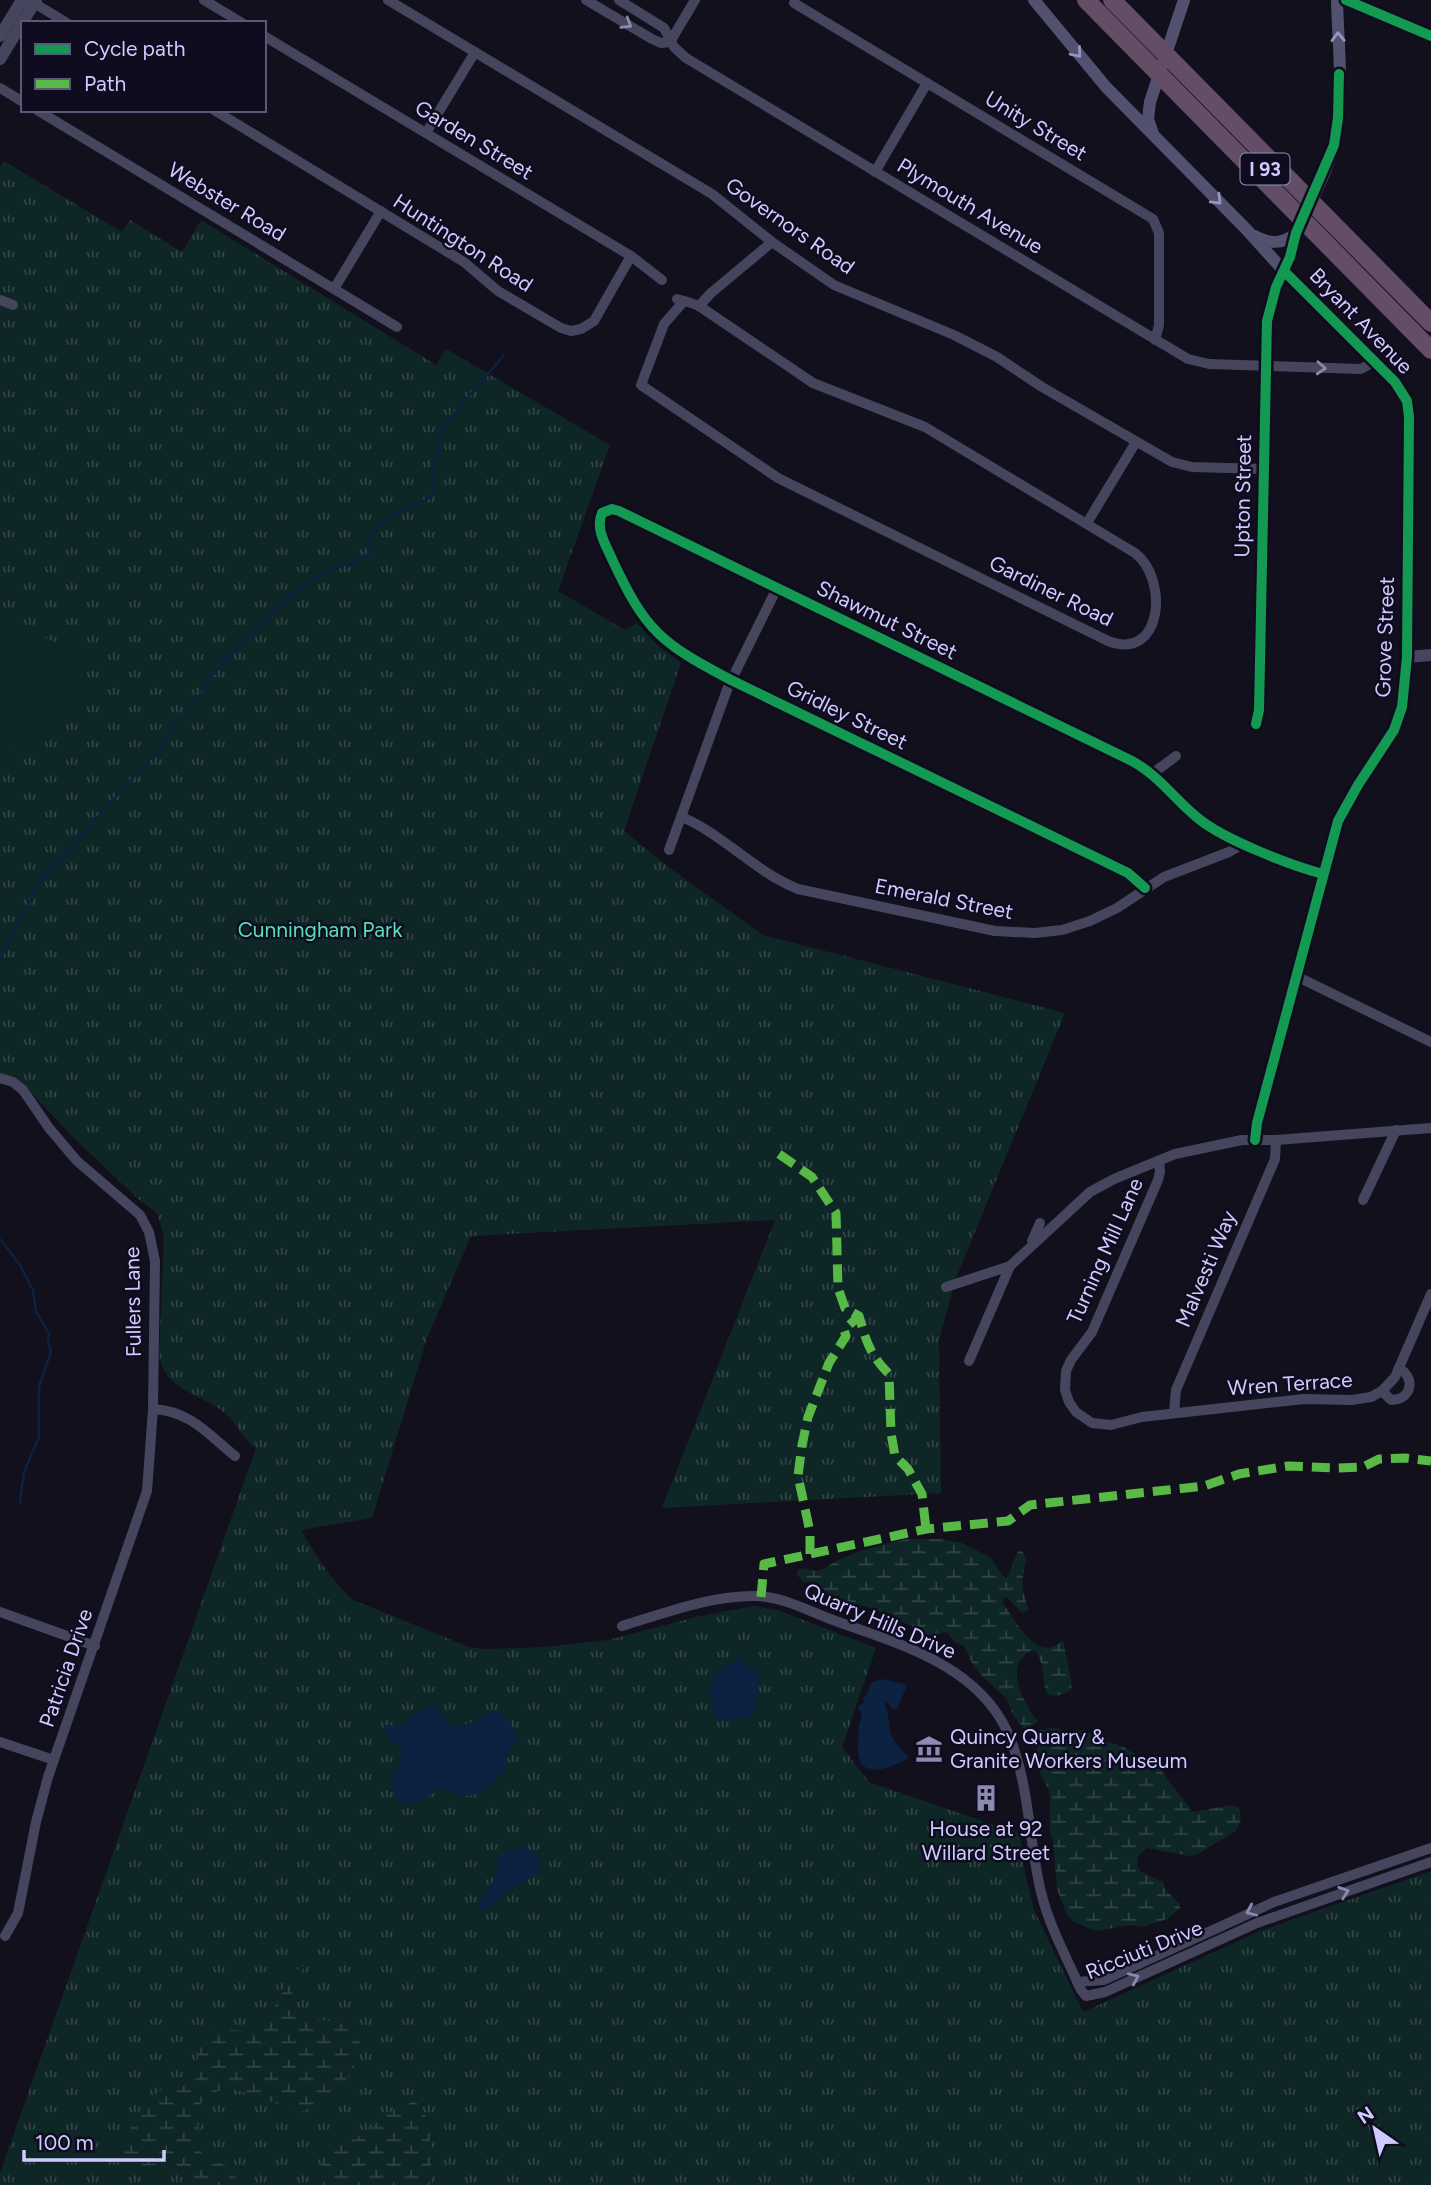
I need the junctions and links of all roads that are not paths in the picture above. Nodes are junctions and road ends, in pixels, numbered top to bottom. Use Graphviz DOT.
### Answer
graph roads {
  1 [pos="204,0"];
  2 [pos="388,0"];
  3 [pos="586,0"];
  4 [pos="619,0"];
  5 [pos="695,0"];
  6 [pos="1034,0"];
  7 [pos="1086,0"];
  8 [pos="1099,0"];
  9 [pos="1112,0"];
  10 [pos="1124,0"];
  11 [pos="1184,0"];
  12 [pos="1337,0"];
  13 [pos="1346,0"];
  14 [pos="30,1"];
  15 [pos="794,4"];
  16 [pos="64,21"];
  17 [pos="239,21"];
  18 [pos="0,36"];
  19 [pos="1431,36"];
  20 [pos="266,37"];
  21 [pos="670,42"];
  22 [pos="475,52"];
  23 [pos="0,58"];
  24 [pos="927,83"];
  25 [pos="0,88"];
  26 [pos="21,101"];
  27 [pos="40,112"];
  28 [pos="217,112"];
  29 [pos="426,133"];
  30 [pos="1154,137"];
  31 [pos="875,172"];
  32 [pos="381,211"];
  33 [pos="1246,229"];
  34 [pos="1296,233"];
  35 [pos="772,242"];
  36 [pos="631,256"];
  37 [pos="1284,271"];
  38 [pos="662,280"];
  39 [pos="334,289"];
  40 [pos="0,300"];
  41 [pos="13,305"];
  42 [pos="699,306"];
  43 [pos="1431,312"];
  44 [pos="1431,323"];
  45 [pos="397,327"];
  46 [pos="1431,337"];
  47 [pos="1155,340"];
  48 [pos="1431,350"];
  49 [pos="1375,361"];
  50 [pos="1265,365"];
  51 [pos="1407,401"];
  52 [pos="1136,442"];
  53 [pos="1263,469"];
  54 [pos="602,513"];
  55 [pos="1087,523"];
  56 [pos="777,588"];
  57 [pos="1431,655"];
  58 [pos="1407,657"];
  59 [pos="731,680"];
  60 [pos="1256,724"];
  61 [pos="1176,757"];
  62 [pos="1152,774"];
  63 [pos="682,817"];
  64 [pos="1240,842"];
  65 [pos="669,850"];
  66 [pos="1323,874"];
  67 [pos="1145,888"];
  68 [pos="1296,976"];
  69 [pos="1431,1042"];
  70 [pos="0,1078"];
  71 [pos="1431,1128"];
  72 [pos="1396,1130"];
  73 [pos="1255,1140"];
  74 [pos="1276,1140"];
  75 [pos="1158,1161"];
  76 [pos="1363,1200"];
  77 [pos="1040,1223"];
  78 [pos="1031,1245"];
  79 [pos="1010,1266"];
  80 [pos="946,1287"];
  81 [pos="1431,1294"];
  82 [pos="969,1361"];
  83 [pos="1399,1368"];
  84 [pos="1382,1391"];
  85 [pos="153,1409"];
  86 [pos="1174,1413"];
  87 [pos="235,1456"];
  88 [pos="0,1612"];
  89 [pos="622,1626"];
  90 [pos="95,1646"];
  91 [pos="0,1742"];
  92 [pos="54,1760"];
  93 [pos="1431,1848"];
  94 [pos="1431,1862"];
  95 [pos="5,1936"];
  96 [pos="1077,1983"];
  1 -- 17 [label="street"];
  2 -- 22 [label="street, Governors Road"];
  3 -- 21 [label="street, Plymouth Avenue, one-way"];
  4 -- 21 [label="street, Plymouth Avenue"];
  5 -- 21 [label="street"];
  6 -- 30 [label="main road, Bryant Avenue, one-way"];
  7 -- 48 [label="highway, I 93"];
  8 -- 46 [label="highway, I 93"];
  9 -- 44 [label="highway, I 93"];
  10 -- 43 [label="highway, I 93"];
  11 -- 30 [label="main road"];
  34 -- 12 [label="main road, one-way"];
  13 -- 19 [label="main road"];
  14 -- 16 [label="street"];
  14 -- 18 [label="street"];
  14 -- 23 [label="street"];
  15 -- 24 [label="street, Unity Street"];
  20 -- 29 [label="street, Garden Street"];
  21 -- 31 [label="street, Plymouth Avenue"];
  22 -- 29 [label="street"];
  22 -- 35 [label="street, Governors Road"];
  24 -- 31 [label="street"];
  24 -- 47 [label="street, Unity Street"];
  25 -- 26 [label="street"];
  27 -- 39 [label="street, Webster Road"];
  28 -- 32 [label="street, Huntington Road"];
  29 -- 36 [label="street, Garden Street"];
  30 -- 33 [label="main road, Bryant Avenue, one-way"];
  31 -- 47 [label="street, Plymouth Avenue"];
  32 -- 36 [label="street, Huntington Road"];
  32 -- 39 [label="street"];
  33 -- 34 [label="main road"];
  33 -- 37 [label="main road, Bryant Avenue"];
  34 -- 37 [label="main road"];
  35 -- 42 [label="street"];
  35 -- 52 [label="street, Governors Road"];
  36 -- 38 [label="street, Garden Street"];
  37 -- 49 [label="street, Bryant Avenue"];
  37 -- 50 [label="street, Upton Street"];
  39 -- 45 [label="street, Webster Road"];
  40 -- 41 [label="street"];
  42 -- 55 [label="street, Gardiner Road"];
  42 -- 55 [label="street, Gardiner Road"];
  47 -- 50 [label="street, Plymouth Avenue"];
  50 -- 49 [label="street, Plymouth Avenue, one-way"];
  49 -- 51 [label="street, Bryant Avenue"];
  50 -- 53 [label="street, Upton Street"];
  51 -- 58 [label="street, Grove Street"];
  52 -- 53 [label="street, Governors Road"];
  52 -- 55 [label="street"];
  53 -- 60 [label="street, Upton Street"];
  54 -- 56 [label="street, Shawmut Street"];
  54 -- 59 [label="street, Gridley Street"];
  56 -- 59 [label="street"];
  56 -- 62 [label="street, Shawmut Street"];
  57 -- 58 [label="street"];
  58 -- 66 [label="street, Grove Street"];
  59 -- 63 [label="street"];
  59 -- 67 [label="street, Gridley Street"];
  61 -- 62 [label="street"];
  62 -- 64 [label="street, Shawmut Street"];
  63 -- 65 [label="street"];
  63 -- 67 [label="street, Emerald Street"];
  64 -- 66 [label="street, Shawmut Street"];
  64 -- 67 [label="street, Emerald Street"];
  66 -- 68 [label="street, Grove Street"];
  68 -- 69 [label="street"];
  68 -- 73 [label="street, Grove Street"];
  70 -- 85 [label="street, Fullers Lane"];
  71 -- 72 [label="street"];
  72 -- 74 [label="street"];
  72 -- 76 [label="street"];
  73 -- 74 [label="street"];
  73 -- 75 [label="street"];
  74 -- 86 [label="street, Malvesti Way"];
  75 -- 78 [label="street"];
  75 -- 86 [label="street, Turning Mill Lane"];
  77 -- 78 [label="street"];
  78 -- 79 [label="street"];
  79 -- 80 [label="street"];
  79 -- 82 [label="street"];
  81 -- 83 [label="street, Wren Terrace"];
  83 -- 84 [label="street, Wren Terrace"];
  83 -- 84 [label="street"];
  84 -- 86 [label="street, Wren Terrace"];
  85 -- 87 [label="street"];
  85 -- 90 [label="street, Patricia Drive"];
  88 -- 90 [label="street"];
  89 -- 96 [label="street, Quarry Hills Drive"];
  90 -- 92 [label="street, Patricia Drive"];
  91 -- 92 [label="street"];
  92 -- 95 [label="street, Patricia Drive"];
  93 -- 96 [label="street, Ricciuti Drive, one-way"];
  96 -- 94 [label="street, Ricciuti Drive, one-way"];
}
